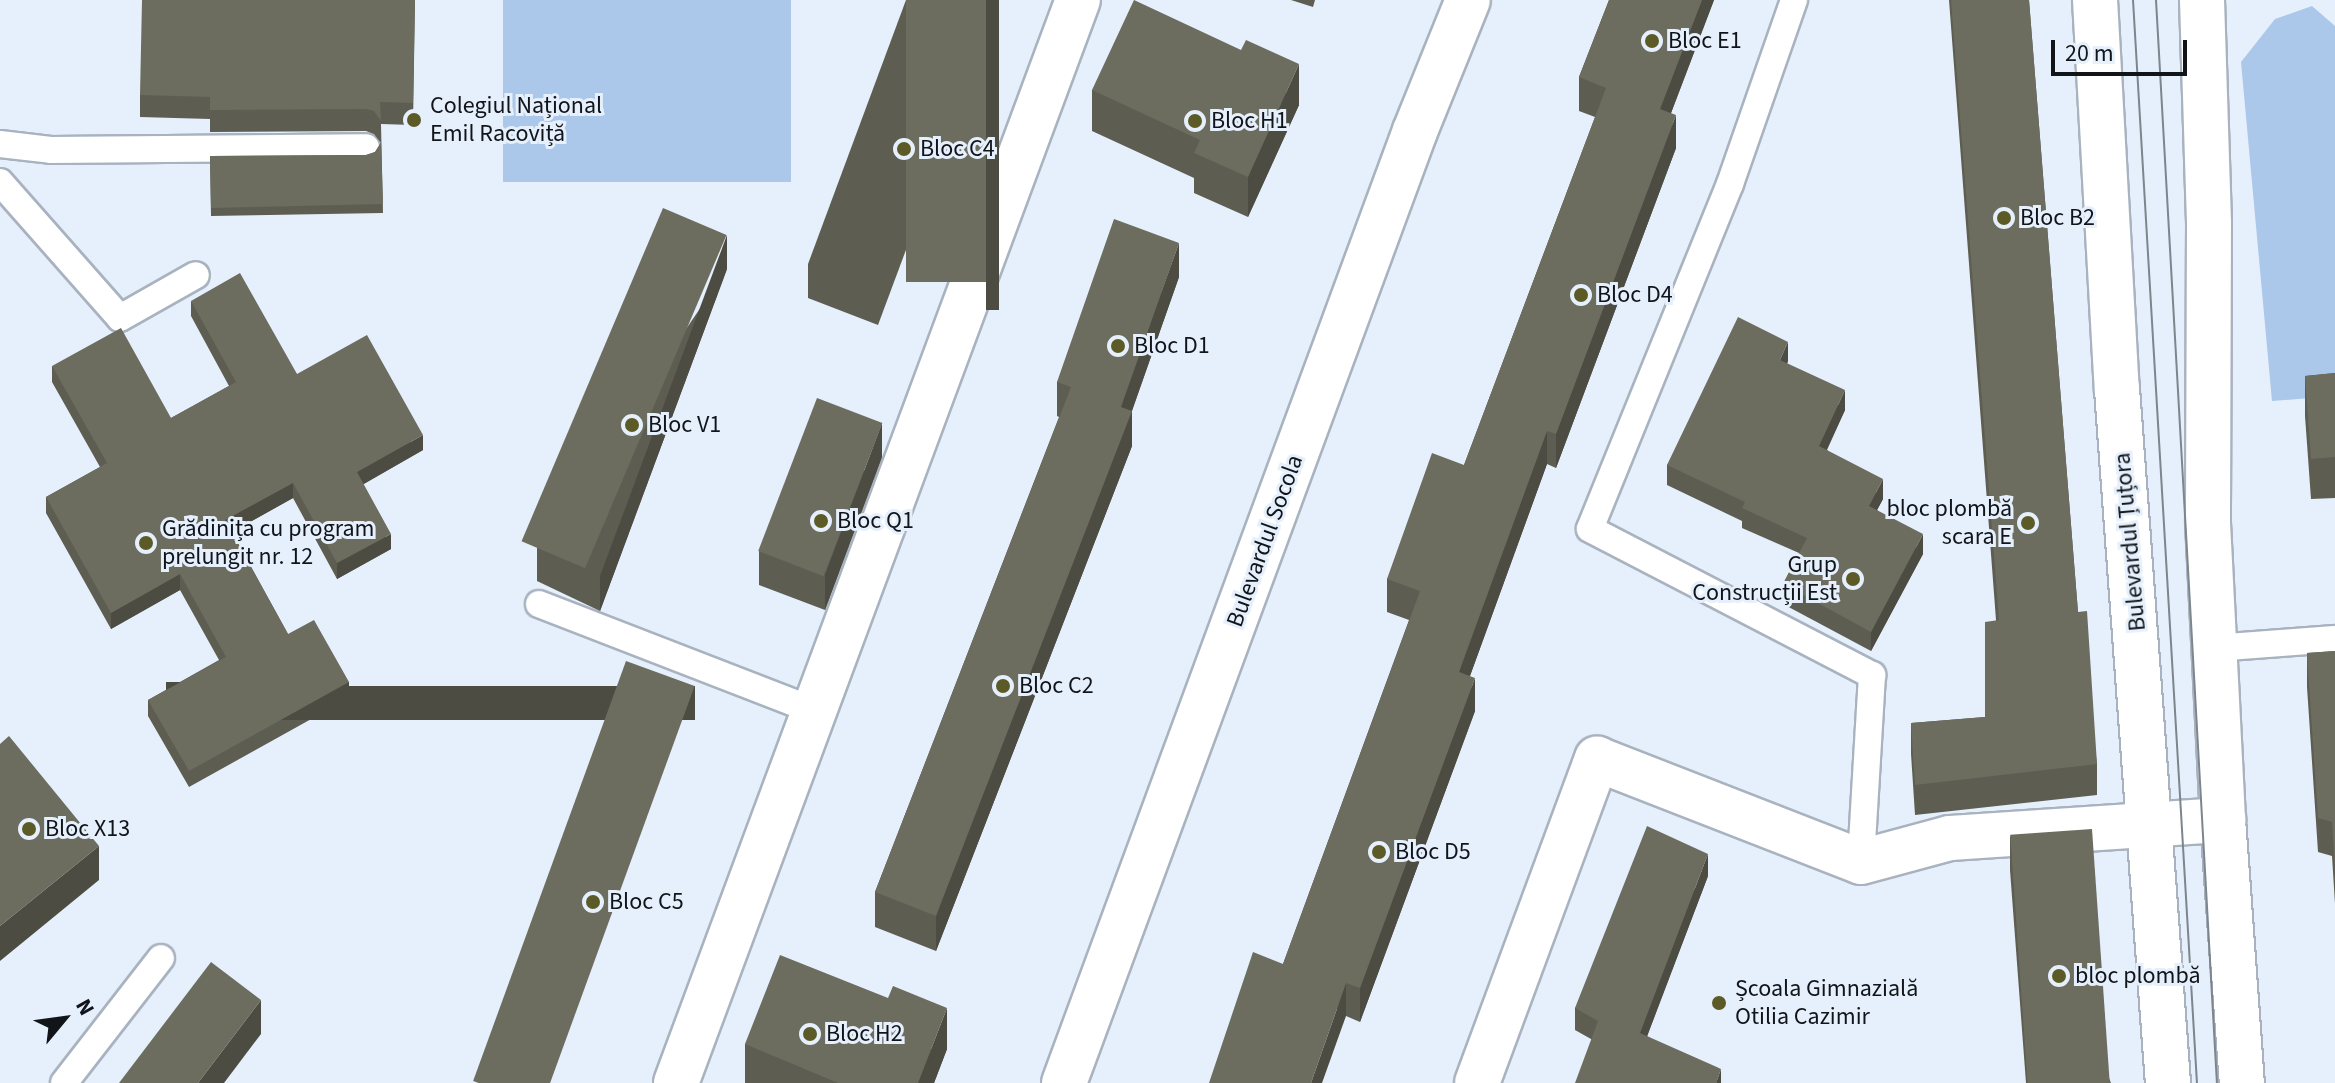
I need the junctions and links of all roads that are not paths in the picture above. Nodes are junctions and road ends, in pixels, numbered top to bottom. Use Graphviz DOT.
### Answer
graph roads {
  1 [pos="1078,0"];
  2 [pos="1468,0"];
  3 [pos="1794,0"];
  4 [pos="2095,0"];
  5 [pos="2234,0"];
  6 [pos="2204,17"];
  7 [pos="0,144"];
  8 [pos="366,147"];
  9 [pos="0,182"];
  10 [pos="196,275"];
  11 [pos="539,604"];
  12 [pos="2335,639"];
  13 [pos="2214,648"];
  14 [pos="815,711"];
  15 [pos="2223,820"];
  16 [pos="2150,824"];
  17 [pos="1861,862"];
  18 [pos="161,958"];
  19 [pos="64,1083"];
  20 [pos="676,1083"];
  21 [pos="1064,1083"];
  22 [pos="1477,1083"];
  23 [pos="2168,1083"];
  24 [pos="2242,1083"];
  1 -- 14 [label="main road"];
  2 -- 21 [label="main road, Bulevardul Socola"];
  3 -- 17 [label="lane"];
  4 -- 16 [label="main road, Bulevardul Țuțora"];
  5 -- 6 [label="main road"];
  6 -- 13 [label="main road"];
  7 -- 8 [label="lane"];
  9 -- 10 [label="lane"];
  11 -- 14 [label="lane"];
  12 -- 13 [label="lane"];
  13 -- 15 [label="main road"];
  14 -- 20 [label="main road"];
  15 -- 16 [label="main road"];
  15 -- 24 [label="main road"];
  16 -- 17 [label="main road"];
  16 -- 23 [label="main road, Bulevardul Țuțora"];
  17 -- 22 [label="main road"];
  18 -- 19 [label="lane"];
}
